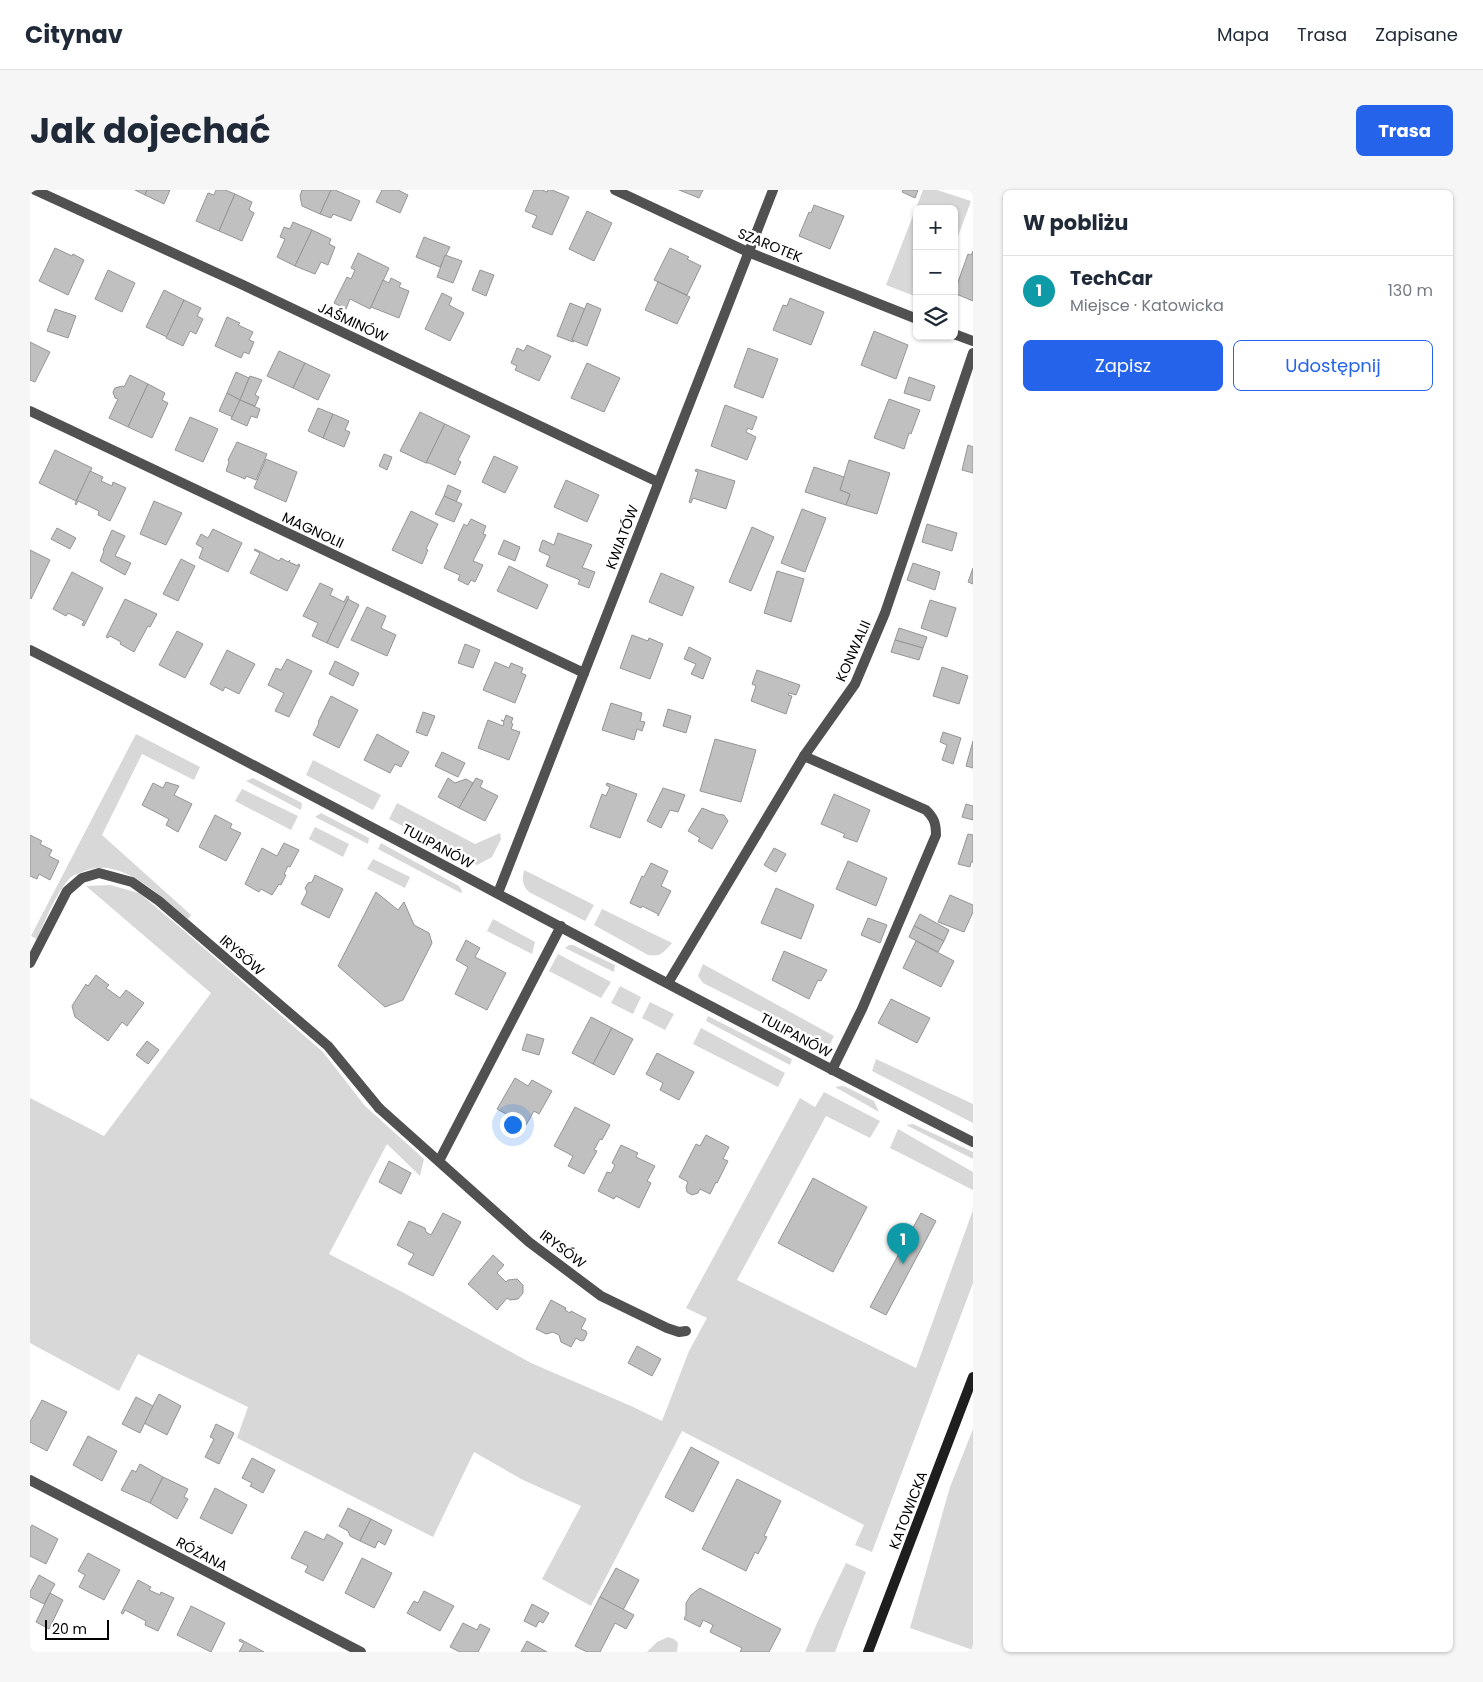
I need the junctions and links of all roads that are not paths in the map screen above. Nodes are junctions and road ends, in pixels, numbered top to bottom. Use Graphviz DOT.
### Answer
graph roads {
  1 [pos="35,190"];
  2 [pos="615,190"];
  3 [pos="773,190"];
  4 [pos="748,252"];
  5 [pos="913,317"];
  6 [pos="958,335"];
  7 [pos="973,341"];
  8 [pos="973,353"];
  9 [pos="30,411"];
  10 [pos="658,482"];
  11 [pos="30,650"];
  12 [pos="584,674"];
  13 [pos="804,756"];
  14 [pos="498,893"];
  15 [pos="561,926"];
  16 [pos="30,964"];
  17 [pos="668,983"];
  18 [pos="832,1070"];
  19 [pos="973,1142"];
  20 [pos="439,1162"];
  21 [pos="686,1331"];
  22 [pos="973,1377"];
  23 [pos="30,1480"];
  24 [pos="361,1652"];
  25 [pos="868,1652"];
  1 -- 10 [label="street, JAŚMINÓW"];
  2 -- 4 [label="street, SZAROTEK"];
  3 -- 4 [label="street, KWIATÓW"];
  4 -- 5 [label="street, SZAROTEK"];
  4 -- 10 [label="street, KWIATÓW"];
  6 -- 7 [label="street"];
  8 -- 13 [label="street, KONWALII"];
  9 -- 12 [label="street, MAGNOLII"];
  10 -- 12 [label="street, KWIATÓW"];
  11 -- 14 [label="street, TULIPANÓW"];
  12 -- 14 [label="street, KWIATÓW"];
  13 -- 17 [label="street, KONWALII"];
  13 -- 18 [label="street, TULIPANÓW"];
  14 -- 15 [label="street, TULIPANÓW"];
  15 -- 17 [label="street, TULIPANÓW"];
  15 -- 20 [label="street"];
  16 -- 20 [label="street, IRYSÓW"];
  17 -- 18 [label="street, TULIPANÓW"];
  18 -- 19 [label="street, TULIPANÓW"];
  20 -- 21 [label="street, IRYSÓW"];
  22 -- 25 [label="main road, KATOWICKA"];
  23 -- 24 [label="street, RÓŻANA"];
}
